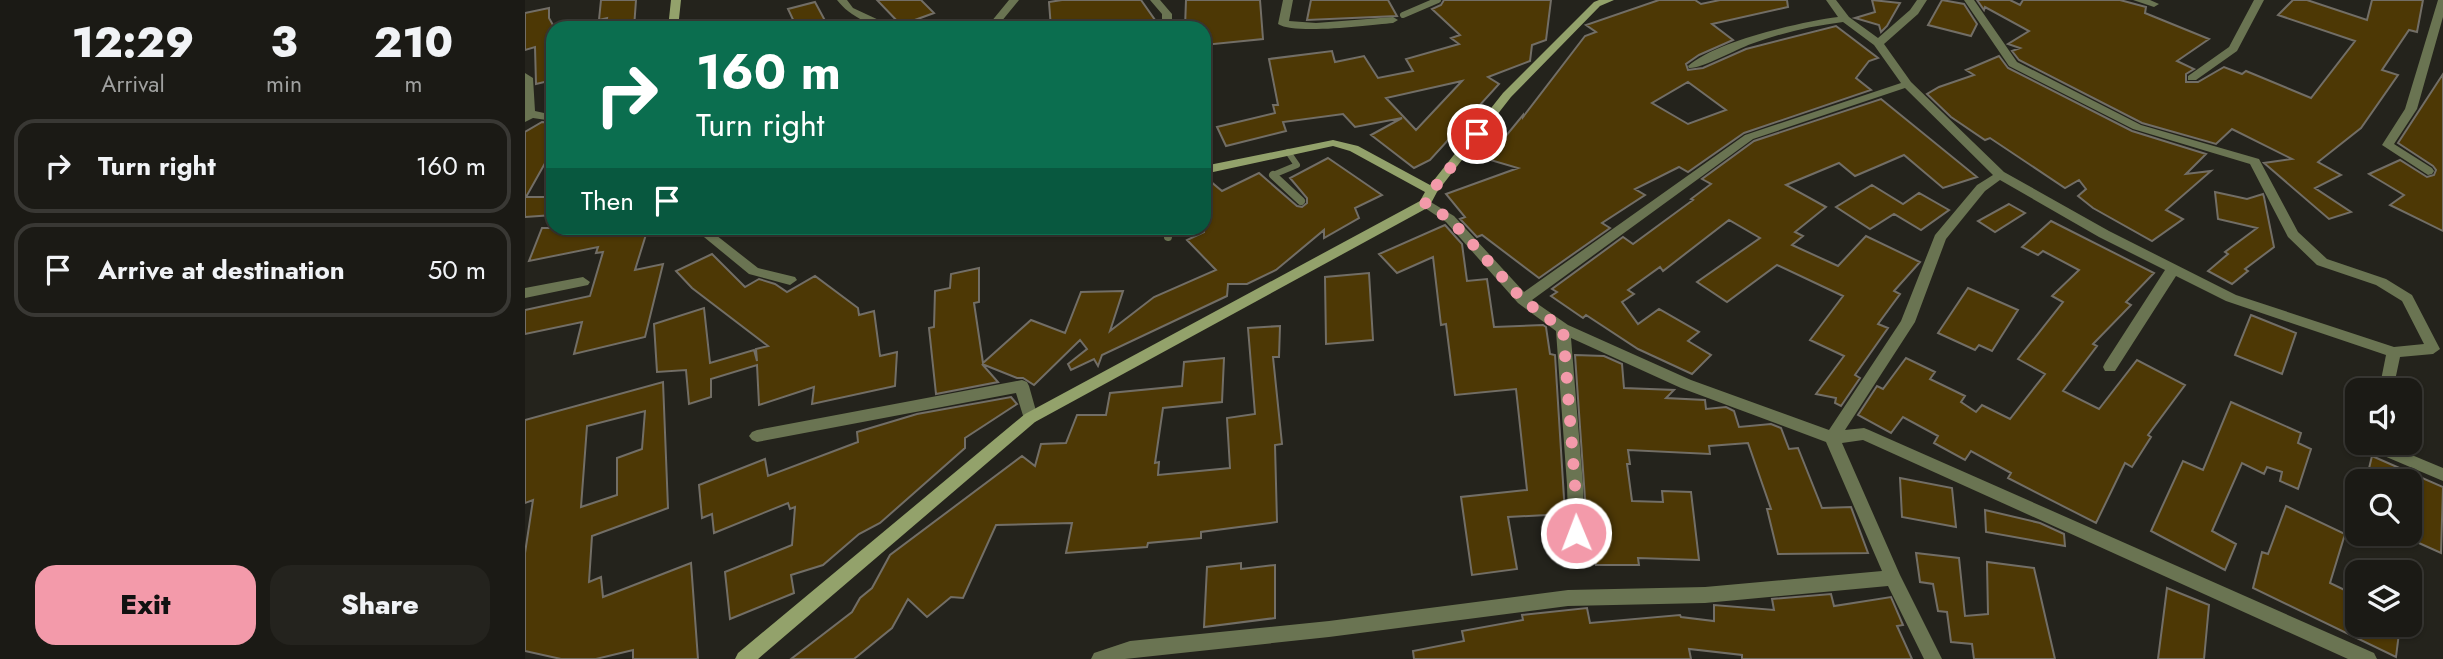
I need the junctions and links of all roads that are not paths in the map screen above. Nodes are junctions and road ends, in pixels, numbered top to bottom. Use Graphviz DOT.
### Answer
graph roads {
  1 [pos="676,0"];
  2 [pos="842,0"];
  3 [pos="1014,0"];
  4 [pos="1155,0"];
  5 [pos="1288,0"];
  6 [pos="1438,0"];
  7 [pos="1831,0"];
  8 [pos="1922,0"];
  9 [pos="1969,0"];
  10 [pos="2138,0"];
  11 [pos="2259,0"];
  12 [pos="2443,0"];
  13 [pos="1600,1"];
  14 [pos="2154,4"];
  15 [pos="1398,18"];
  16 [pos="1845,19"];
  17 [pos="674,21"];
  18 [pos="875,21"];
  19 [pos="997,21"];
  20 [pos="1167,21"];
  21 [pos="1878,43"];
  22 [pos="1693,66"];
  23 [pos="525,76"];
  24 [pos="2192,78"];
  25 [pos="1907,84"];
  26 [pos="527,115"];
  27 [pos="546,117"];
  28 [pos="1288,152"];
  29 [pos="1211,168"];
  30 [pos="2428,171"];
  31 [pos="2000,175"];
  32 [pos="1429,197"];
  33 [pos="1301,201"];
  34 [pos="708,235"];
  35 [pos="2173,269"];
  36 [pos="790,280"];
  37 [pos="583,282"];
  38 [pos="525,293"];
  39 [pos="1523,300"];
  40 [pos="1563,329"];
  41 [pos="2393,352"];
  42 [pos="2110,367"];
  43 [pos="2388,378"];
  44 [pos="1030,418"];
  45 [pos="757,436"];
  46 [pos="1832,438"];
  47 [pos="2396,455"];
  48 [pos="2443,475"];
  49 [pos="1577,558"];
  50 [pos="1893,578"];
  51 [pos="744,659"];
  52 [pos="1100,659"];
  53 [pos="1933,659"];
  54 [pos="2368,659"];
  1 -- 17 [label="street"];
  2 -- 18 [label="street"];
  3 -- 19 [label="street"];
  4 -- 20 [label="street"];
  5 -- 15 [label="street"];
  6 -- 15 [label="lane"];
  7 -- 16 [label="street"];
  8 -- 21 [label="street"];
  9 -- 41 [label="street"];
  10 -- 14 [label="street"];
  11 -- 24 [label="street"];
  12 -- 30 [label="street"];
  13 -- 32 [label="street"];
  16 -- 21 [label="street"];
  16 -- 22 [label="street"];
  21 -- 25 [label="street"];
  23 -- 26 [label="street"];
  25 -- 31 [label="street"];
  25 -- 39 [label="street"];
  26 -- 27 [label="street"];
  28 -- 29 [label="street"];
  28 -- 32 [label="street"];
  28 -- 33 [label="lane"];
  31 -- 35 [label="street"];
  31 -- 46 [label="street"];
  32 -- 39 [label="street"];
  32 -- 44 [label="street"];
  34 -- 36 [label="street"];
  35 -- 41 [label="street"];
  35 -- 42 [label="street"];
  37 -- 38 [label="street"];
  39 -- 40 [label="street"];
  40 -- 46 [label="street"];
  40 -- 49 [label="street"];
  41 -- 43 [label="street"];
  44 -- 45 [label="street"];
  44 -- 51 [label="street"];
  46 -- 50 [label="street"];
  46 -- 54 [label="street"];
  47 -- 48 [label="street"];
  50 -- 52 [label="street"];
  50 -- 53 [label="street"];
}
